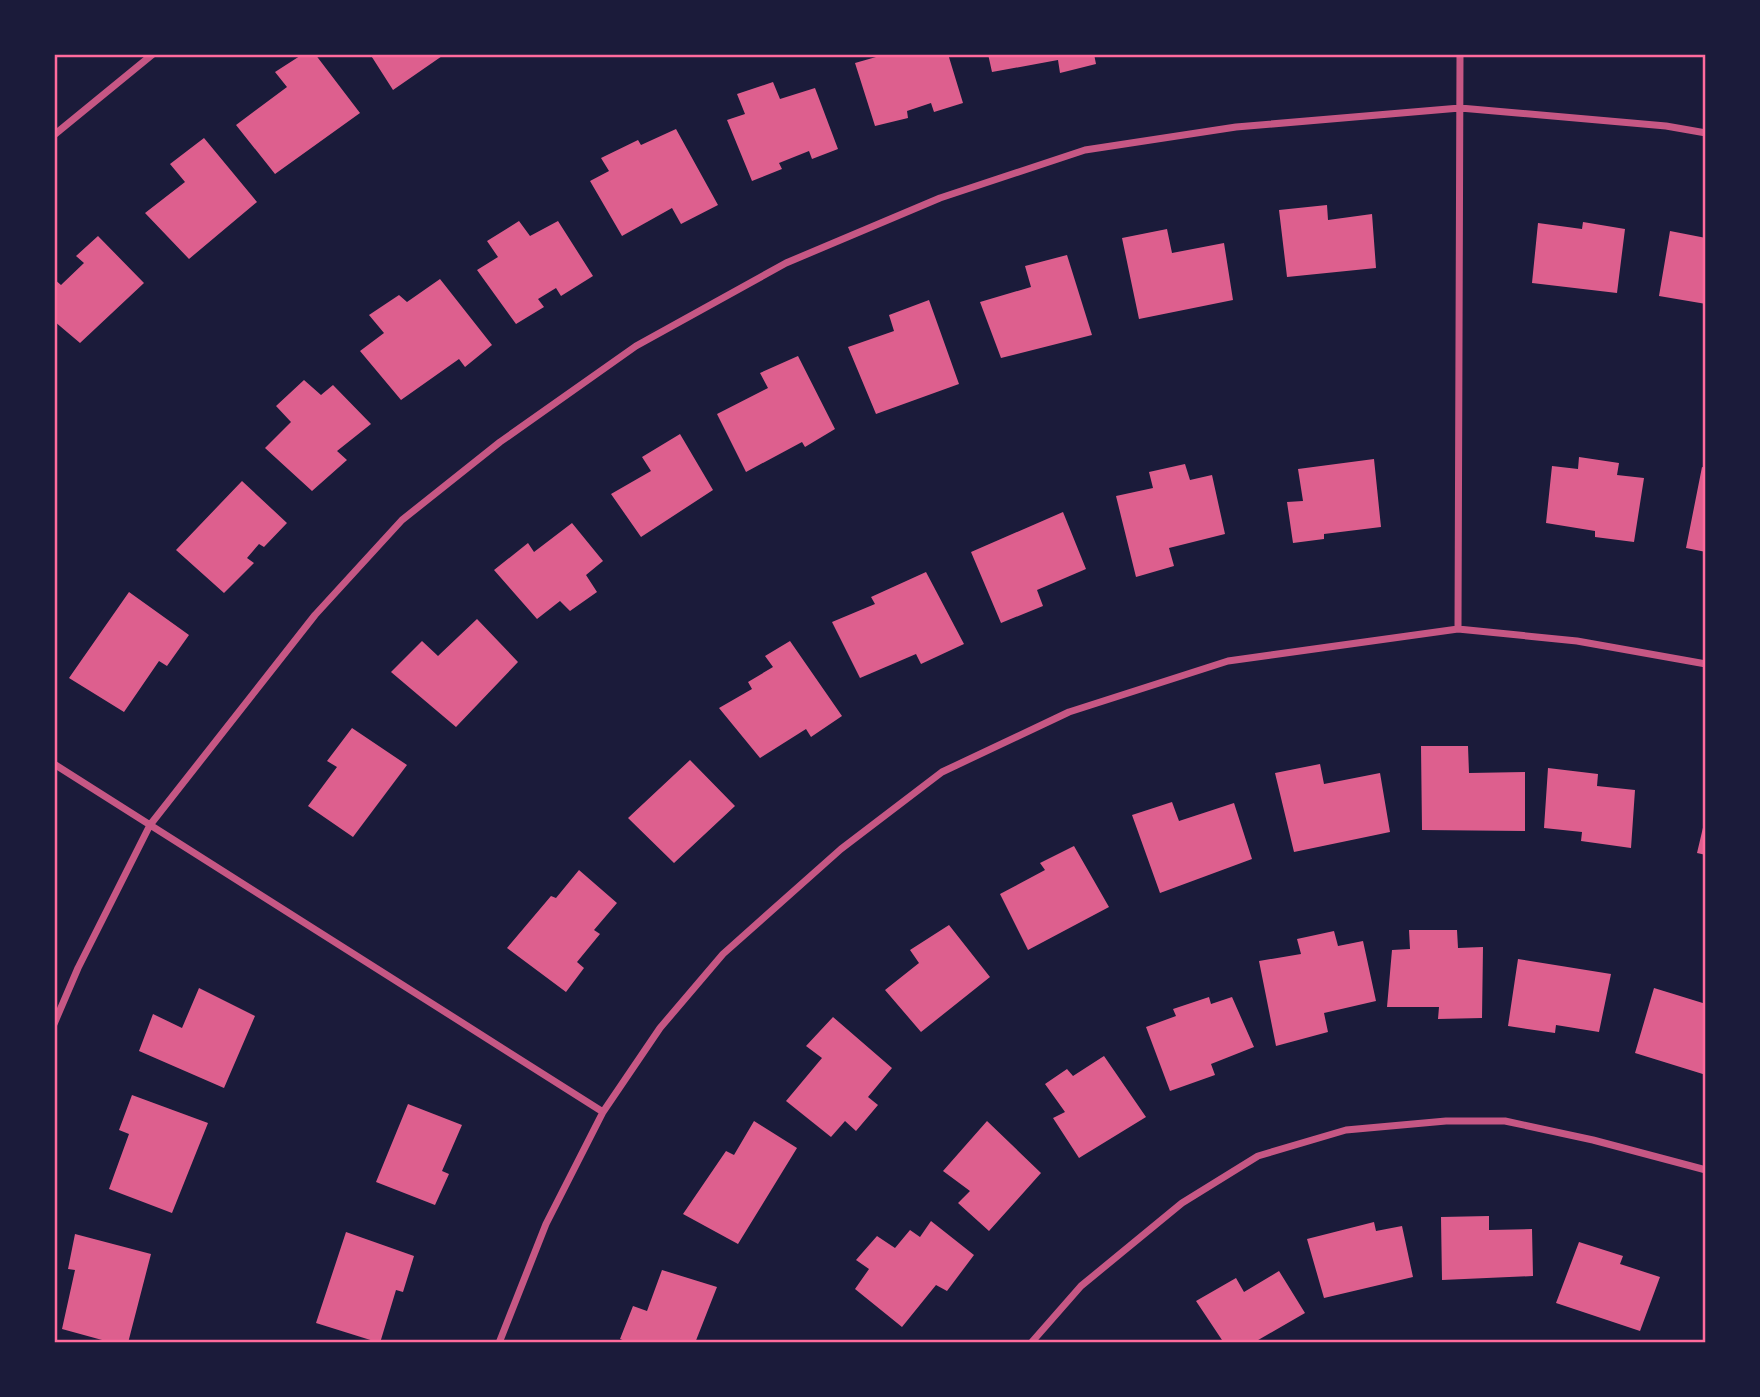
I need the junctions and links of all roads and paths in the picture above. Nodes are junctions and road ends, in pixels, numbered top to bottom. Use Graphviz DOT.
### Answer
graph roads {
  1 [pos="153,54"];
  2 [pos="1460,54"];
  3 [pos="1461,108"];
  4 [pos="55,131"];
  5 [pos="1706,133"];
  6 [pos="1458,629"];
  7 [pos="1706,664"];
  8 [pos="54,764"];
  9 [pos="150,825"];
  10 [pos="54,1024"];
  11 [pos="603,1112"];
  12 [pos="1706,1170"];
  13 [pos="499,1343"];
  14 [pos="1031,1343"];
  1 -- 4 [label="street"];
  2 -- 3 [label="street"];
  3 -- 5 [label="street"];
  3 -- 6 [label="street"];
  3 -- 9 [label="street"];
  6 -- 7 [label="street"];
  6 -- 11 [label="street"];
  8 -- 9 [label="street"];
  9 -- 10 [label="street"];
  9 -- 11 [label="street"];
  11 -- 13 [label="street"];
  12 -- 14 [label="street"];
}
